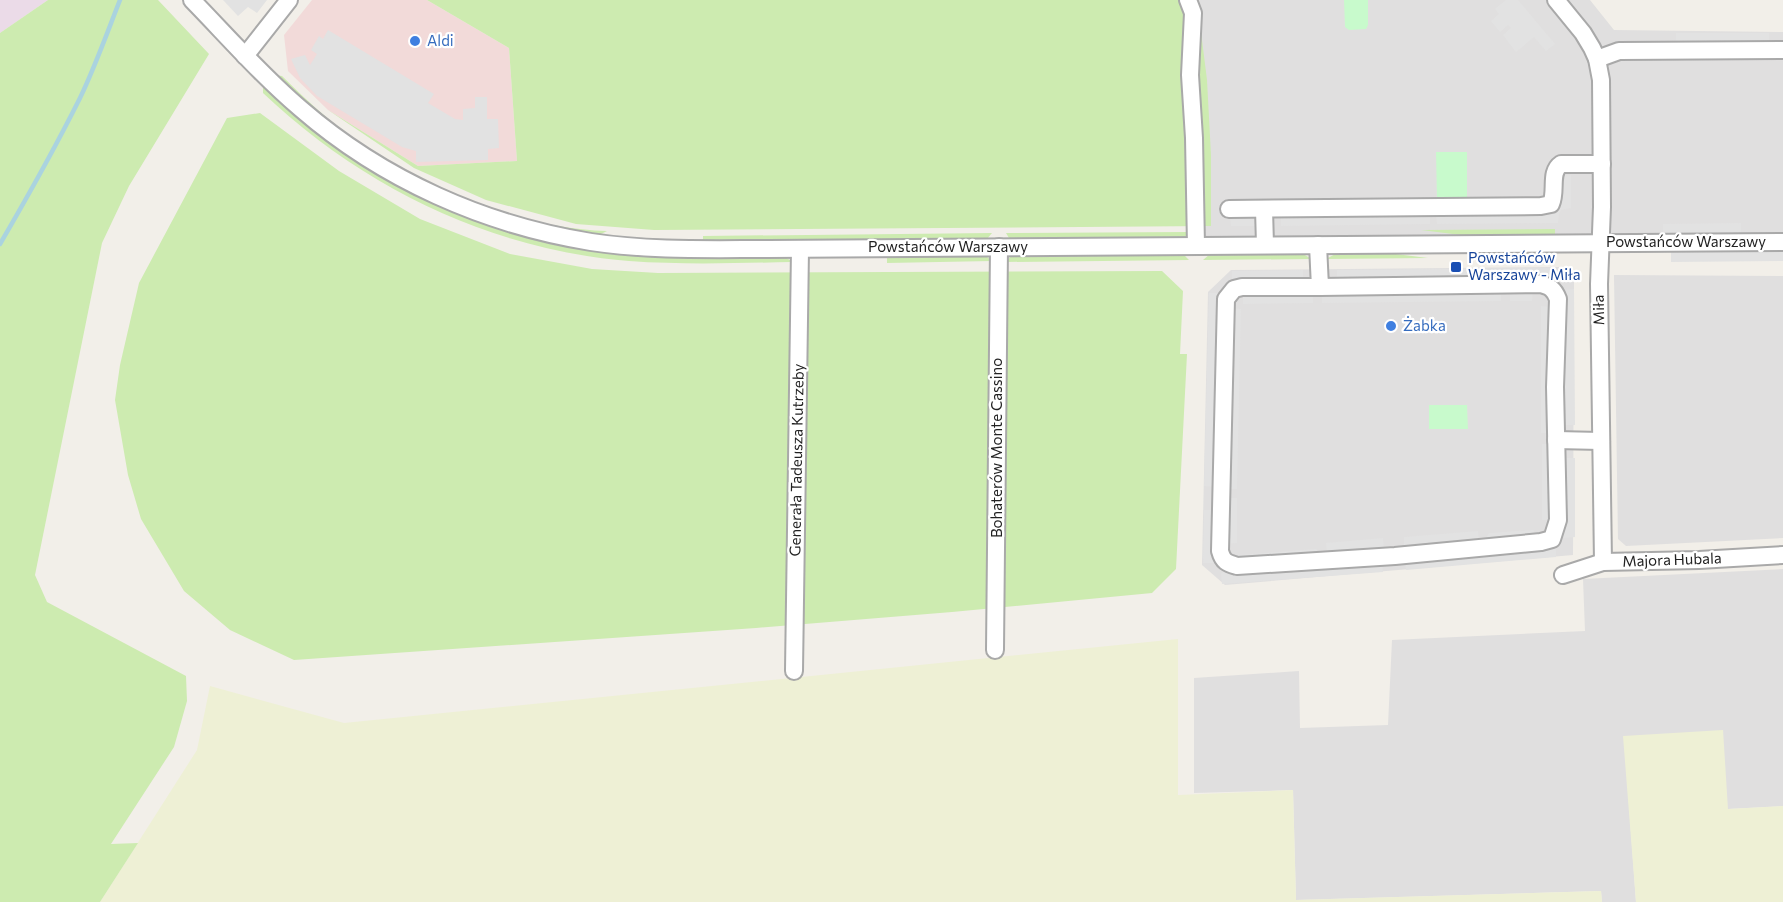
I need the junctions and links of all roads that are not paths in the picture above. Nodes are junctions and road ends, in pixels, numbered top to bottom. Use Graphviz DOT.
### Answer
graph roads {
  1 [pos="192,0"];
  2 [pos="289,0"];
  3 [pos="1188,0"];
  4 [pos="1556,0"];
  5 [pos="1783,50"];
  6 [pos="245,56"];
  7 [pos="1597,59"];
  8 [pos="1602,164"];
  9 [pos="1229,208"];
  10 [pos="1264,209"];
  11 [pos="1783,242"];
  12 [pos="1601,243"];
  13 [pos="1265,245"];
  14 [pos="1318,245"];
  15 [pos="1196,246"];
  16 [pos="999,247"];
  17 [pos="800,249"];
  18 [pos="1320,287"];
  19 [pos="1556,440"];
  20 [pos="1601,441"];
  21 [pos="1783,555"];
  22 [pos="1603,562"];
  23 [pos="1563,575"];
  24 [pos="995,650"];
  25 [pos="794,670"];
  1 -- 6 [label="street, Powstańców Warszawy"];
  2 -- 6 [label="street"];
  3 -- 15 [label="street"];
  4 -- 7 [label="street"];
  5 -- 7 [label="street"];
  6 -- 17 [label="street, Powstańców Warszawy"];
  7 -- 8 [label="street, Miła"];
  8 -- 10 [label="street"];
  8 -- 12 [label="street, Miła"];
  9 -- 10 [label="street"];
  10 -- 13 [label="street"];
  11 -- 12 [label="street, Powstańców Warszawy"];
  12 -- 14 [label="street, Powstańców Warszawy"];
  12 -- 20 [label="street, Miła"];
  13 -- 14 [label="street, Powstańców Warszawy"];
  13 -- 15 [label="street, Powstańców Warszawy"];
  14 -- 18 [label="street"];
  15 -- 16 [label="street, Powstańców Warszawy"];
  16 -- 17 [label="street, Powstańców Warszawy"];
  16 -- 24 [label="street, Bohaterów Monte Cassino"];
  17 -- 25 [label="street, Generała Tadeusza Kutrzeby"];
  18 -- 19 [label="street"];
  18 -- 19 [label="street"];
  19 -- 20 [label="street"];
  20 -- 22 [label="street, Miła"];
  21 -- 22 [label="street, Majora Hubala"];
  22 -- 23 [label="street, Majora Hubala"];
}
